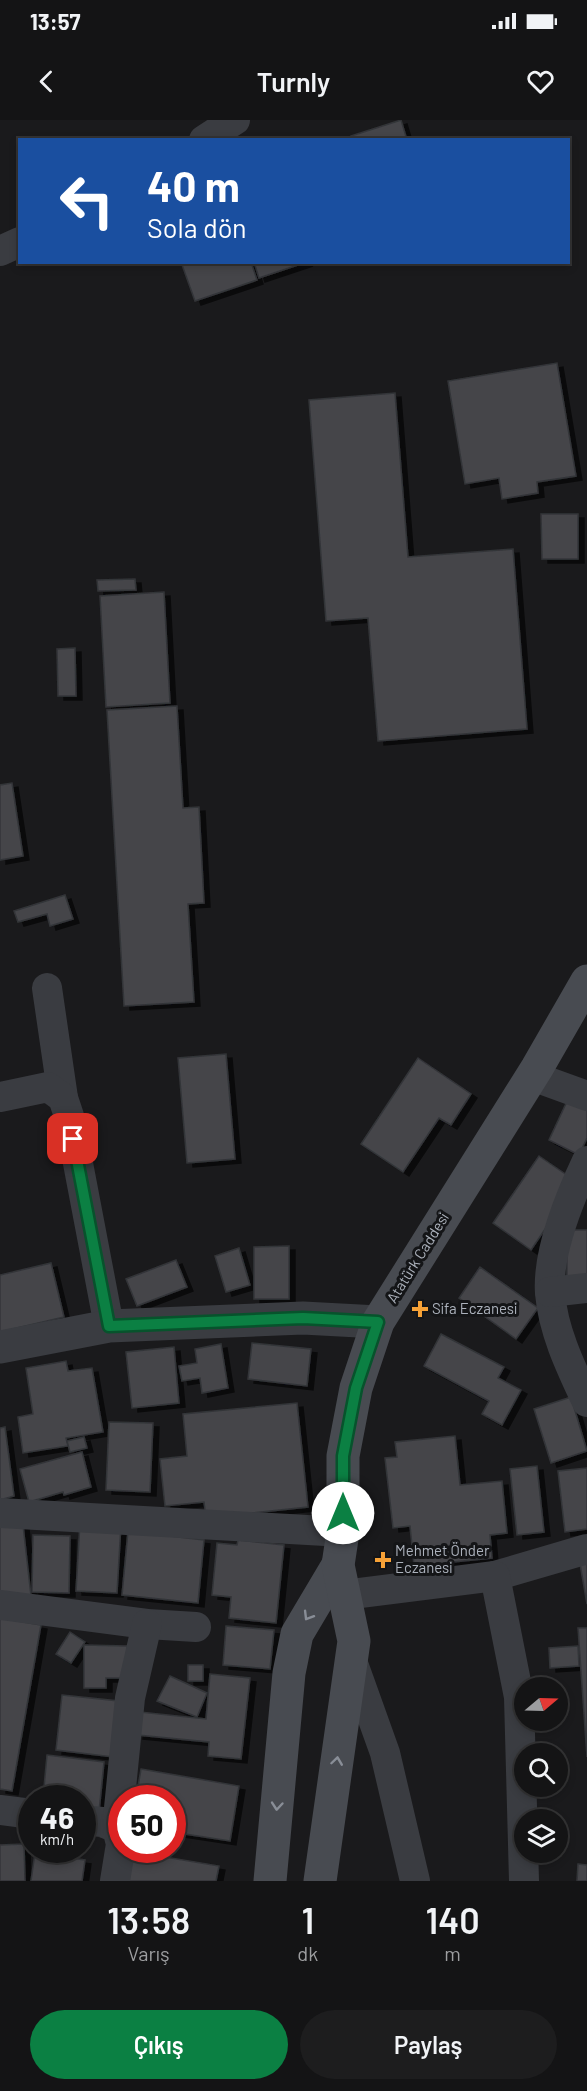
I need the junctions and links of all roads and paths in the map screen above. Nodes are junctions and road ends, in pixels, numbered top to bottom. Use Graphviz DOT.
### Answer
graph roads {
  1 [pos="235,120"];
  2 [pos="207,138"];
  3 [pos="18,243"];
  4 [pos="0,251"];
  5 [pos="587,981"];
  6 [pos="47,988"];
  7 [pos="532,1076"];
  8 [pos="587,1096"];
  9 [pos="0,1097"];
  10 [pos="63,1098"];
  11 [pos="587,1161"];
  12 [pos="587,1288"];
  13 [pos="550,1292"];
  14 [pos="378,1322"];
  15 [pos="109,1326"];
  16 [pos="0,1347"];
  17 [pos="587,1402"];
  18 [pos="0,1513"];
  19 [pos="343,1532"];
  20 [pos="587,1549"];
  21 [pos="495,1576"];
  22 [pos="341,1580"];
  23 [pos="0,1605"];
  24 [pos="147,1623"];
  25 [pos="196,1627"];
  26 [pos="351,1658"];
  27 [pos="121,1785"];
  28 [pos="0,1810"];
  29 [pos="18,1812"];
  30 [pos="118,1863"];
  31 [pos="116,1881"];
  32 [pos="270,1881"];
  33 [pos="320,1881"];
  34 [pos="415,1881"];
  35 [pos="524,1881"];
  1 -- 2 [label="street"];
  3 -- 4 [label="street"];
  5 -- 7 [label="main road, Atatürk Caddesi"];
  6 -- 10 [label="street"];
  7 -- 8 [label="street"];
  7 -- 14 [label="main road, Atatürk Caddesi"];
  9 -- 10 [label="street"];
  10 -- 15 [label="street"];
  11 -- 13 [label="street"];
  12 -- 13 [label="street"];
  13 -- 17 [label="street"];
  14 -- 15 [label="street"];
  14 -- 19 [label="main road, Atatürk Caddesi"];
  15 -- 16 [label="street"];
  18 -- 19 [label="street"];
  19 -- 22 [label="main road, Atatürk Caddesi"];
  20 -- 21 [label="street"];
  21 -- 22 [label="street"];
  21 -- 35 [label="street"];
  22 -- 26 [label="main road"];
  22 -- 32 [label="main road, one-way"];
  23 -- 24 [label="street"];
  24 -- 25 [label="street"];
  24 -- 27 [label="street"];
  33 -- 26 [label="main road, one-way"];
  26 -- 34 [label="street"];
  28 -- 29 [label="street"];
  30 -- 31 [label="street"];
}
